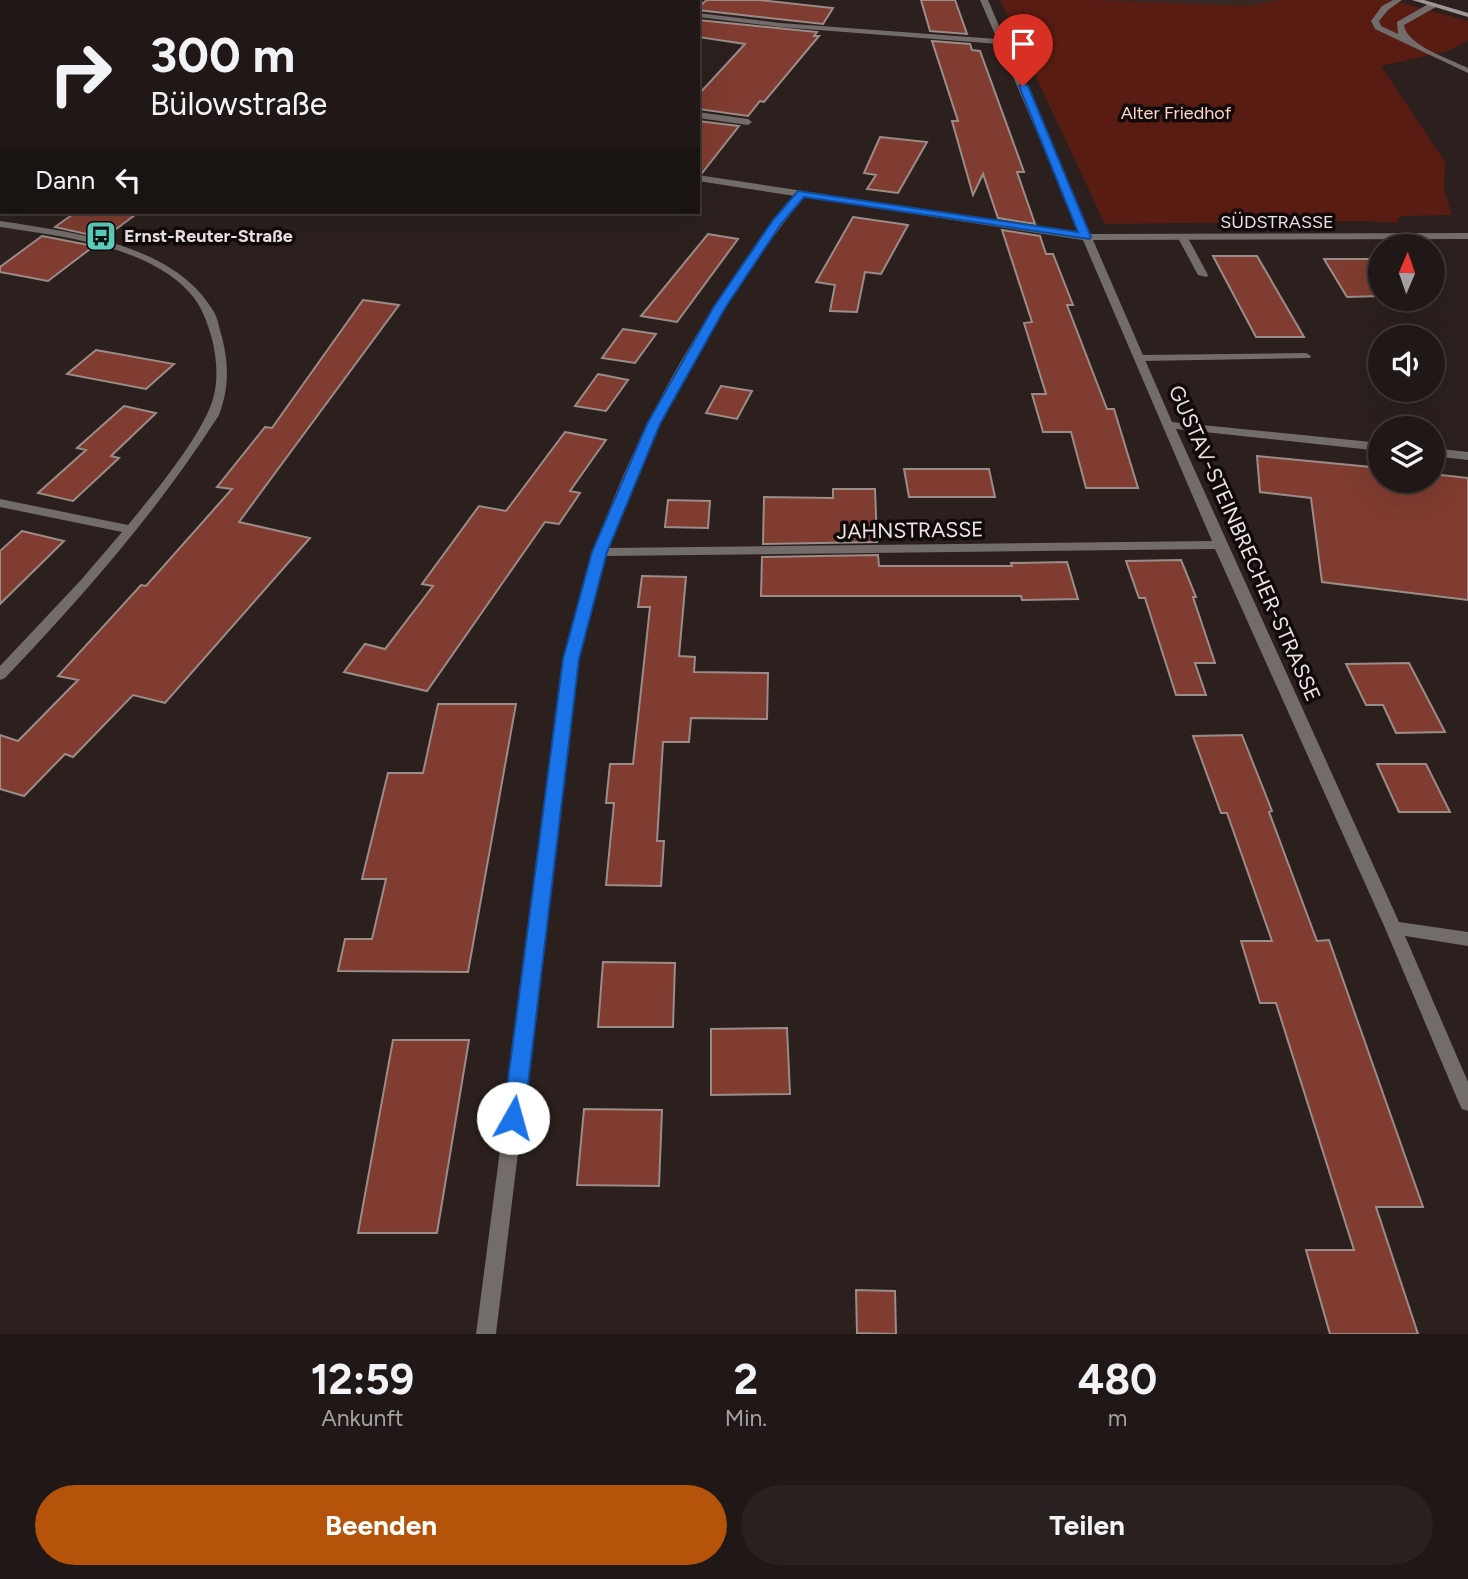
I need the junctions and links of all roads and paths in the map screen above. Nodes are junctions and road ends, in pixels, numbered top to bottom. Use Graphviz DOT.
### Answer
graph roads {
  1 [pos="985,0"];
  2 [pos="1398,0"];
  3 [pos="1416,0"];
  4 [pos="1433,5"];
  5 [pos="700,15"];
  6 [pos="1468,15"];
  7 [pos="1005,42"];
  8 [pos="1417,46"];
  9 [pos="1468,71"];
  10 [pos="700,115"];
  11 [pos="748,122"];
  12 [pos="700,178"];
  13 [pos="802,193"];
  14 [pos="0,224"];
  15 [pos="1468,236"];
  16 [pos="1085,237"];
  17 [pos="1184,238"];
  18 [pos="1203,275"];
  19 [pos="1306,356"];
  20 [pos="1141,358"];
  21 [pos="1170,425"];
  22 [pos="1368,446"];
  23 [pos="1445,453"];
  24 [pos="1468,456"];
  25 [pos="0,503"];
  26 [pos="132,530"];
  27 [pos="1220,545"];
  28 [pos="600,552"];
  29 [pos="0,675"];
  30 [pos="1393,928"];
  31 [pos="1468,939"];
  32 [pos="1468,1103"];
  33 [pos="486,1334"];
  1 -- 7 [label="street, GUSTAV-STEINBRECHER-STRASSE"];
  2 -- 8 [label="street"];
  3 -- 4 [label="main road"];
  4 -- 6 [label="main road"];
  4 -- 8 [label="street"];
  5 -- 7 [label="street"];
  7 -- 16 [label="street, GUSTAV-STEINBRECHER-STRASSE"];
  8 -- 9 [label="street"];
  10 -- 11 [label="street"];
  12 -- 13 [label="street, SÜDSTRASSE"];
  13 -- 16 [label="street, SÜDSTRASSE"];
  13 -- 28 [label="street"];
  14 -- 26 [label="street"];
  15 -- 17 [label="street, SÜDSTRASSE"];
  16 -- 17 [label="street, SÜDSTRASSE"];
  16 -- 20 [label="street, GUSTAV-STEINBRECHER-STRASSE"];
  17 -- 18 [label="street"];
  19 -- 20 [label="street"];
  20 -- 21 [label="street, GUSTAV-STEINBRECHER-STRASSE"];
  21 -- 22 [label="street"];
  21 -- 27 [label="street, GUSTAV-STEINBRECHER-STRASSE"];
  23 -- 24 [label="street"];
  25 -- 26 [label="street"];
  26 -- 29 [label="street"];
  27 -- 28 [label="street, JAHNSTRASSE"];
  27 -- 30 [label="street, GUSTAV-STEINBRECHER-STRASSE"];
  28 -- 33 [label="street"];
  30 -- 31 [label="street"];
  30 -- 32 [label="street, GUSTAV-STEINBRECHER-STRASSE"];
}
